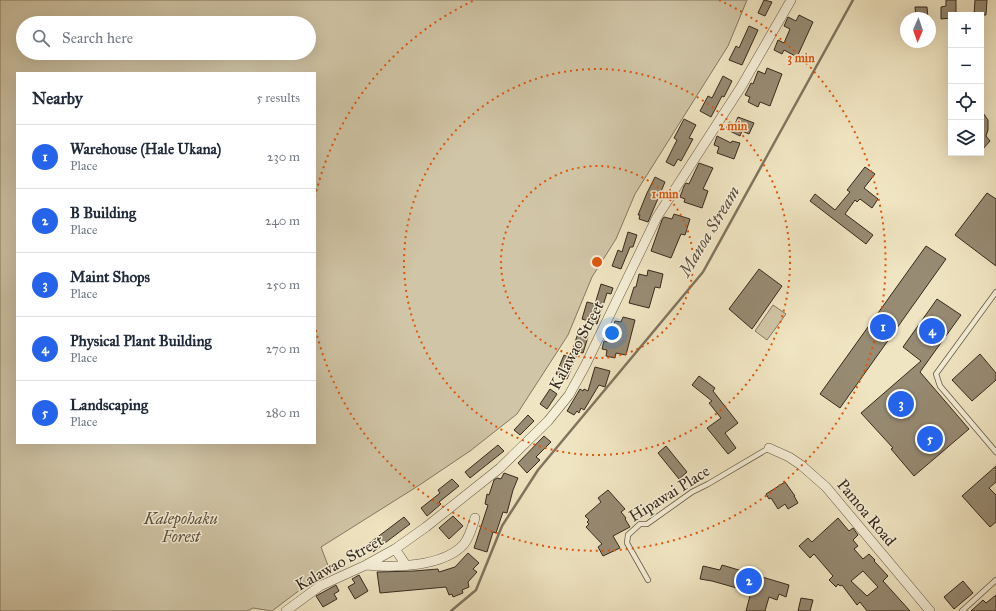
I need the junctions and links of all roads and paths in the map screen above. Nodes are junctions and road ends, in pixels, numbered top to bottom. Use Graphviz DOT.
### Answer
graph roads {
  1 [pos="791,0"];
  2 [pos="996,292"];
  3 [pos="769,448"];
  4 [pos="996,452"];
  5 [pos="475,518"];
  6 [pos="395,549"];
  7 [pos="366,565"];
  8 [pos="406,565"];
  9 [pos="648,580"];
  10 [pos="996,580"];
  11 [pos="286,611"];
  12 [pos="930,611"];
  13 [pos="962,611"];
  1 -- 6 [label="street, Kalawao Street"];
  2 -- 4 [label="lane"];
  3 -- 9 [label="lane, Hipawai Place"];
  3 -- 12 [label="street, Pamoa Road"];
  5 -- 8 [label="street"];
  6 -- 7 [label="street, Kalawao Street"];
  6 -- 8 [label="street"];
  7 -- 8 [label="street"];
  7 -- 11 [label="street, Kalawao Street"];
  10 -- 13 [label="lane"];
}
